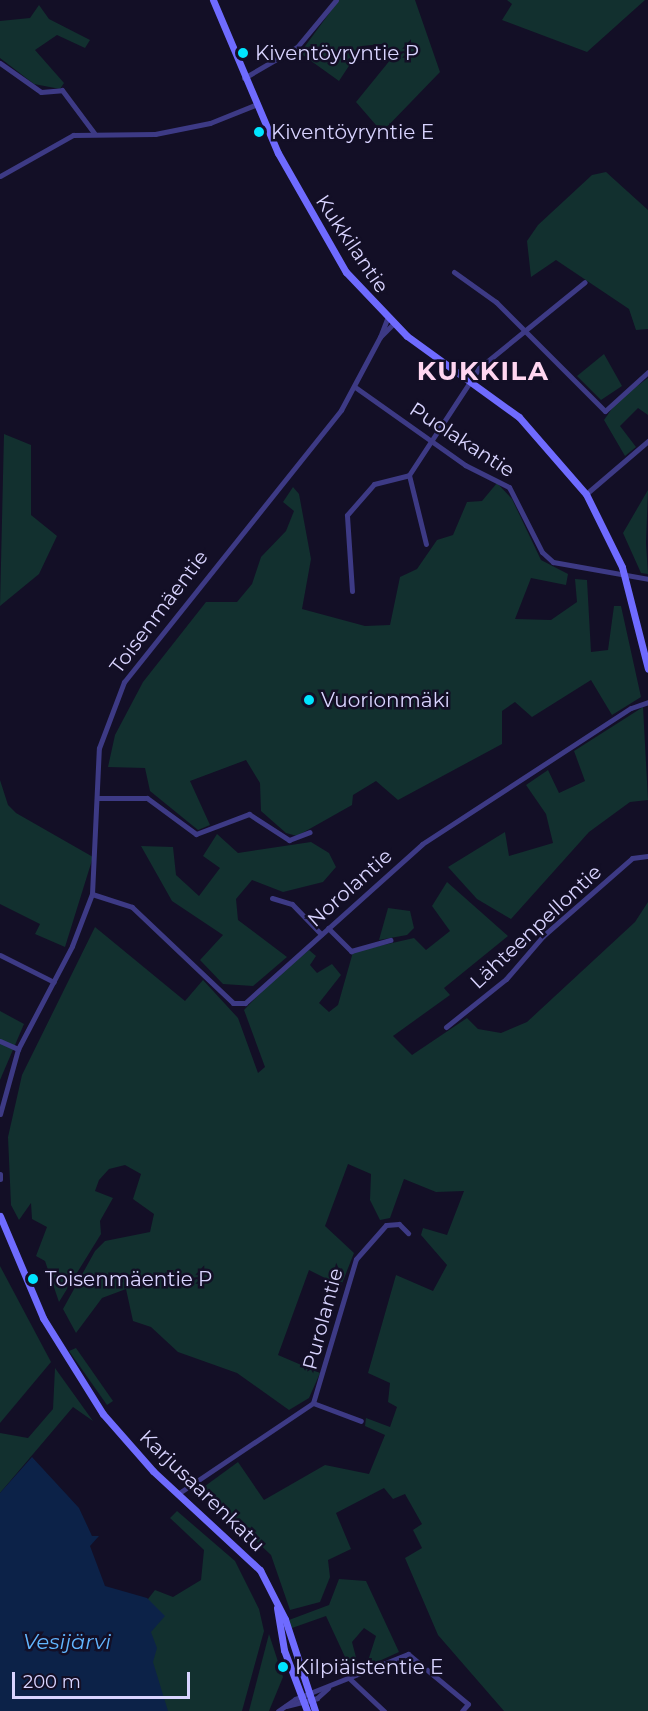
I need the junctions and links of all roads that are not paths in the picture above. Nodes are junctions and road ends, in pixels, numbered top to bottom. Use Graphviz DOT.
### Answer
graph roads {
  1 [pos="213,0"];
  2 [pos="336,0"];
  3 [pos="0,63"];
  4 [pos="244,78"];
  5 [pos="255,105"];
  6 [pos="94,133"];
  7 [pos="0,176"];
  8 [pos="454,272"];
  9 [pos="585,282"];
  10 [pos="390,322"];
  11 [pos="524,331"];
  12 [pos="648,372"];
  13 [pos="470,380"];
  14 [pos="355,387"];
  15 [pos="433,440"];
  16 [pos="648,441"];
  17 [pos="410,475"];
  18 [pos="586,494"];
  19 [pos="426,544"];
  20 [pos="625,576"];
  21 [pos="648,579"];
  22 [pos="352,591"];
  23 [pos="648,669"];
  24 [pos="648,702"];
  25 [pos="98,798"];
  26 [pos="310,832"];
  27 [pos="648,856"];
  28 [pos="92,894"];
  29 [pos="272,897"];
  30 [pos="328,928"];
  31 [pos="321,934"];
  32 [pos="390,940"];
  33 [pos="0,955"];
  34 [pos="54,982"];
  35 [pos="446,1027"];
  36 [pos="0,1041"];
  37 [pos="18,1049"];
  38 [pos="0,1114"];
  39 [pos="0,1174"];
  40 [pos="0,1179"];
  41 [pos="0,1216"];
  42 [pos="408,1233"];
  43 [pos="313,1403"];
  44 [pos="361,1421"];
  45 [pos="179,1493"];
  46 [pos="350,1679"];
  47 [pos="306,1698"];
  48 [pos="278,1711"];
  49 [pos="307,1711"];
  50 [pos="315,1711"];
  51 [pos="384,1711"];
  52 [pos="462,1711"];
  1 -- 4 [label="street, Kukkilantie"];
  2 -- 4 [label="street"];
  3 -- 6 [label="street"];
  4 -- 5 [label="street, Kukkilantie"];
  5 -- 6 [label="street"];
  5 -- 10 [label="street, Kukkilantie"];
  6 -- 7 [label="street"];
  8 -- 11 [label="street"];
  9 -- 11 [label="street"];
  10 -- 13 [label="street, Kukkilantie"];
  10 -- 14 [label="street, Toisenmäentie"];
  11 -- 12 [label="street"];
  11 -- 13 [label="street"];
  13 -- 15 [label="street"];
  13 -- 18 [label="street, Kukkilantie"];
  14 -- 15 [label="street, Puolakantie"];
  14 -- 25 [label="street, Toisenmäentie"];
  15 -- 17 [label="street"];
  15 -- 20 [label="street, Puolakantie"];
  16 -- 18 [label="street"];
  17 -- 19 [label="street"];
  17 -- 22 [label="street"];
  18 -- 20 [label="street, Kukkilantie"];
  20 -- 21 [label="street, Puolakantie"];
  20 -- 23 [label="street, Kukkilantie"];
  24 -- 30 [label="street, Norolantie"];
  25 -- 26 [label="street"];
  25 -- 28 [label="street, Toisenmäentie"];
  27 -- 35 [label="street, Lähteenpellontie"];
  28 -- 31 [label="street, Norolantie"];
  28 -- 34 [label="street, Toisenmäentie"];
  29 -- 31 [label="street"];
  30 -- 31 [label="street, Norolantie"];
  30 -- 32 [label="street"];
  33 -- 34 [label="street"];
  34 -- 37 [label="street, Toisenmäentie"];
  36 -- 37 [label="street"];
  37 -- 38 [label="street, Toisenmäentie"];
  39 -- 40 [label="street"];
  41 -- 45 [label="street, Karjusaarenkatu"];
  42 -- 43 [label="street, Purolantie"];
  43 -- 44 [label="street"];
  43 -- 45 [label="street"];
  45 -- 47 [label="street, Karjusaarenkatu"];
  46 -- 47 [label="street"];
  46 -- 51 [label="street"];
  46 -- 52 [label="street"];
  47 -- 48 [label="street"];
  47 -- 49 [label="street, Karjusaarenkatu"];
  47 -- 50 [label="street, Karjusaarenkatu"];
}
